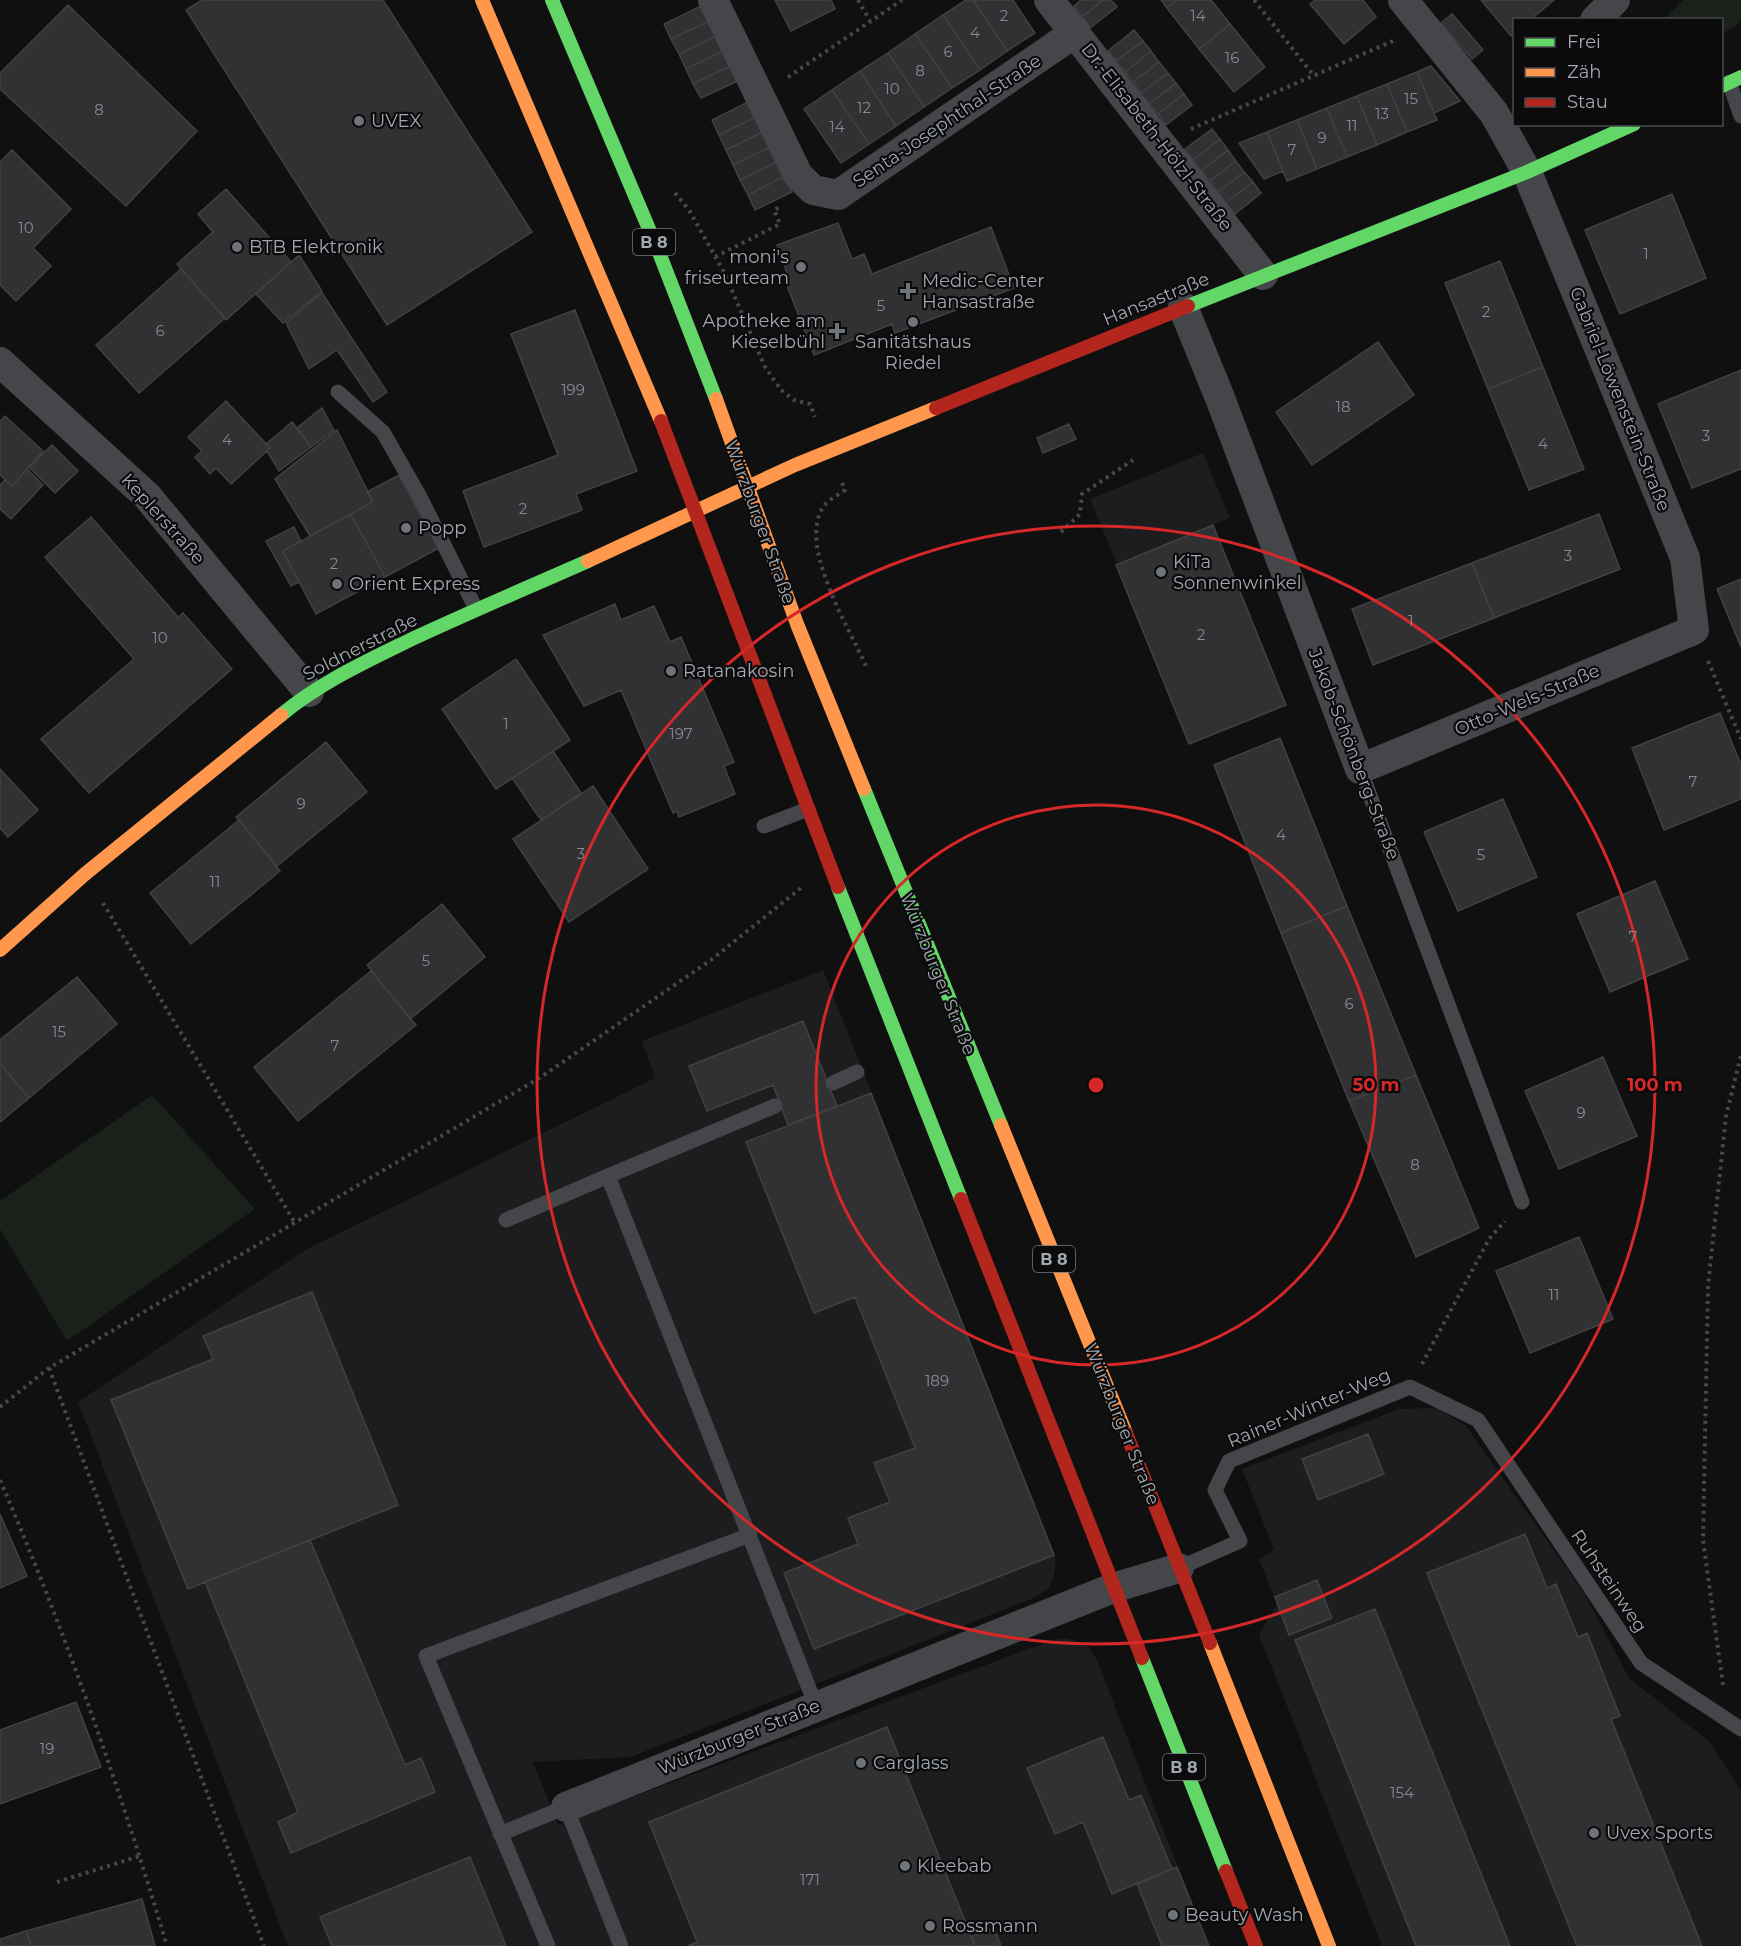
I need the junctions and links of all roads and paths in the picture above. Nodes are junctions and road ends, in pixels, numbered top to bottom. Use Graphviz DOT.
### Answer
graph roads {
  1 [pos="482,0"];
  2 [pos="552,0"];
  3 [pos="713,0"];
  4 [pos="858,0"];
  5 [pos="902,0"];
  6 [pos="1050,0"];
  7 [pos="1254,0"];
  8 [pos="1403,0"];
  9 [pos="1615,0"];
  10 [pos="1597,18"];
  11 [pos="870,21"];
  12 [pos="1425,27"];
  13 [pos="1076,32"];
  14 [pos="1314,76"];
  15 [pos="1731,82"];
  16 [pos="760,97"];
  17 [pos="1741,116"];
  18 [pos="1630,126"];
  19 [pos="1160,143"];
  20 [pos="1527,172"];
  21 [pos="813,190"];
  22 [pos="680,198"];
  23 [pos="716,257"];
  24 [pos="1263,275"];
  25 [pos="1183,307"];
  26 [pos="0,362"];
  27 [pos="338,392"];
  28 [pos="813,412"];
  29 [pos="1133,460"];
  30 [pos="842,484"];
  31 [pos="746,487"];
  32 [pos="696,513"];
  33 [pos="1061,532"];
  34 [pos="477,609"];
  35 [pos="1694,630"];
  36 [pos="866,666"];
  37 [pos="309,692"];
  38 [pos="1741,739"];
  39 [pos="1360,769"];
  40 [pos="808,809"];
  41 [pos="764,826"];
  42 [pos="829,865"];
  43 [pos="85,874"];
  44 [pos="0,950"];
  45 [pos="1741,1055"];
  46 [pos="857,1072"];
  47 [pos="833,1083"];
  48 [pos="775,1106"];
  49 [pos="608,1176"];
  50 [pos="1522,1202"];
  51 [pos="506,1220"];
  52 [pos="295,1223"];
  53 [pos="49,1368"];
  54 [pos="1410,1387"];
  55 [pos="0,1407"];
  56 [pos="1478,1420"];
  57 [pos="0,1480"];
  58 [pos="750,1535"];
  59 [pos="1179,1568"];
  60 [pos="1113,1588"];
  61 [pos="816,1706"];
  62 [pos="1728,1718"];
  63 [pos="1741,1729"];
  64 [pos="566,1807"];
  65 [pos="500,1834"];
  66 [pos="140,1856"];
  67 [pos="57,1882"];
  68 [pos="167,1946"];
  69 [pos="264,1946"];
  70 [pos="548,1946"];
  71 [pos="621,1946"];
  72 [pos="1256,1946"];
  73 [pos="1329,1946"];
  1 -- 32 [label="main road, B 8"];
  2 -- 31 [label="main road, Würzburger Straße / B 8"];
  3 -- 16 [label="street"];
  4 -- 11 [label="path"];
  5 -- 11 [label="path"];
  6 -- 13 [label="street, Dr.-Elisabeth-Hölzl-Straße"];
  7 -- 14 [label="path"];
  8 -- 12 [label="street"];
  9 -- 10 [label="street"];
  11 -- 16 [label="path"];
  12 -- 14 [label="path"];
  12 -- 20 [label="street"];
  13 -- 19 [label="street, Dr.-Elisabeth-Hölzl-Straße"];
  13 -- 21 [label="street, Senta-Josephthal-Straße"];
  14 -- 19 [label="path"];
  15 -- 17 [label="lane"];
  16 -- 21 [label="street"];
  18 -- 20 [label="main road, Hansastraße"];
  19 -- 24 [label="street, Dr.-Elisabeth-Hölzl-Straße"];
  20 -- 24 [label="main road, Hansastraße"];
  20 -- 35 [label="street, Gabriel-Löwenstein-Straße"];
  21 -- 23 [label="path"];
  22 -- 23 [label="path"];
  23 -- 28 [label="path"];
  24 -- 25 [label="main road, Hansastraße"];
  25 -- 31 [label="main road, Hansastraße"];
  25 -- 39 [label="street, Jakob-Schönberg-Straße"];
  26 -- 37 [label="street, Keplerstraße"];
  27 -- 34 [label="lane"];
  29 -- 33 [label="path"];
  30 -- 36 [label="path"];
  31 -- 32 [label="main road, Hansastraße"];
  31 -- 59 [label="main road, Würzburger Straße / B 8"];
  32 -- 34 [label="main road, Soldnerstraße"];
  32 -- 40 [label="main road, B 8"];
  34 -- 37 [label="main road, Soldnerstraße"];
  35 -- 38 [label="path"];
  35 -- 39 [label="street, Otto-Wels-Straße"];
  37 -- 43 [label="main road, Soldnerstraße"];
  39 -- 50 [label="lane, Jakob-Schönberg-Straße"];
  40 -- 41 [label="lane"];
  40 -- 42 [label="main road, B 8"];
  42 -- 52 [label="path"];
  42 -- 60 [label="main road, B 8"];
  43 -- 44 [label="main road, Soldnerstraße"];
  43 -- 52 [label="path"];
  45 -- 62 [label="path"];
  46 -- 47 [label="lane"];
  48 -- 49 [label="lane"];
  49 -- 51 [label="lane"];
  49 -- 58 [label="lane"];
  50 -- 54 [label="path"];
  52 -- 53 [label="path"];
  53 -- 55 [label="path"];
  53 -- 69 [label="path"];
  54 -- 56 [label="lane, Rainer-Winter-Weg"];
  54 -- 59 [label="lane, Rainer-Winter-Weg"];
  56 -- 62 [label="lane, Ruhsteinweg"];
  57 -- 66 [label="path"];
  58 -- 61 [label="lane"];
  58 -- 65 [label="lane"];
  59 -- 60 [label="street, Würzburger Straße"];
  59 -- 73 [label="main road, Würzburger Straße / B 8"];
  60 -- 61 [label="street, Würzburger Straße"];
  60 -- 72 [label="main road, B 8"];
  61 -- 64 [label="street, Würzburger Straße"];
  62 -- 63 [label="lane, Ruhsteinweg"];
  64 -- 65 [label="lane"];
  64 -- 71 [label="lane"];
  65 -- 70 [label="lane"];
  66 -- 67 [label="path"];
  66 -- 68 [label="path"];
}
